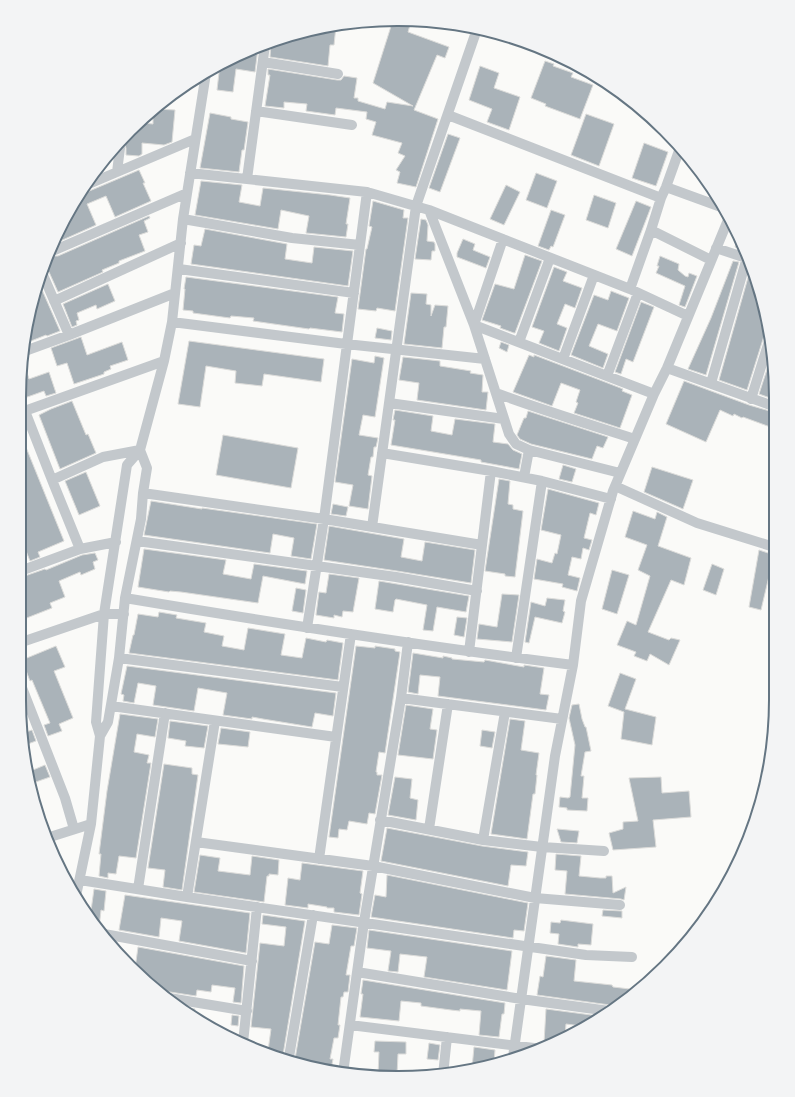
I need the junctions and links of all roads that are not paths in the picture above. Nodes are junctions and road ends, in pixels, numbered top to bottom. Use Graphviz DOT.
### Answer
graph roads {
  1 [pos="474,34"];
  2 [pos="264,51"];
  3 [pos="263,62"];
  4 [pos="338,74"];
  5 [pos="205,80"];
  6 [pos="256,111"];
  7 [pos="448,115"];
  8 [pos="352,124"];
  9 [pos="195,139"];
  10 [pos="120,151"];
  11 [pos="678,154"];
  12 [pos="117,172"];
  13 [pos="190,173"];
  14 [pos="247,179"];
  15 [pos="96,181"];
  16 [pos="666,187"];
  17 [pos="368,192"];
  18 [pos="187,193"];
  19 [pos="660,198"];
  20 [pos="714,205"];
  21 [pos="416,206"];
  22 [pos="429,210"];
  23 [pos="183,219"];
  24 [pos="726,224"];
  25 [pos="651,230"];
  26 [pos="503,239"];
  27 [pos="181,244"];
  28 [pos="360,245"];
  29 [pos="716,248"];
  30 [pos="57,249"];
  31 [pos="741,255"];
  32 [pos="550,258"];
  33 [pos="711,260"];
  34 [pos="745,267"];
  35 [pos="178,269"];
  36 [pos="594,275"];
  37 [pos="45,280"];
  38 [pos="634,291"];
  39 [pos="175,293"];
  40 [pos="354,293"];
  41 [pos="54,301"];
  42 [pos="688,316"];
  43 [pos="172,322"];
  44 [pos="474,325"];
  45 [pos="69,335"];
  46 [pos="519,342"];
  47 [pos="346,344"];
  48 [pos="396,350"];
  49 [pos="766,350"];
  50 [pos="29,351"];
  51 [pos="485,359"];
  52 [pos="563,359"];
  53 [pos="164,361"];
  54 [pos="667,368"];
  55 [pos="607,376"];
  56 [pos="711,384"];
  57 [pos="496,393"];
  58 [pos="654,394"];
  59 [pos="751,399"];
  60 [pos="389,403"];
  61 [pos="769,405"];
  62 [pos="26,411"];
  63 [pos="504,419"];
  64 [pos="26,421"];
  65 [pos="635,439"];
  66 [pos="140,450"];
  67 [pos="529,450"];
  68 [pos="382,453"];
  69 [pos="491,471"];
  70 [pos="620,473"];
  71 [pos="524,477"];
  72 [pos="52,480"];
  73 [pos="542,481"];
  74 [pos="615,486"];
  75 [pos="143,493"];
  76 [pos="611,499"];
  77 [pos="324,519"];
  78 [pos="372,527"];
  79 [pos="137,541"];
  80 [pos="116,542"];
  81 [pos="482,545"];
  82 [pos="769,545"];
  83 [pos="80,549"];
  84 [pos="316,566"];
  85 [pos="26,569"];
  86 [pos="477,591"];
  87 [pos="125,598"];
  88 [pos="104,614"];
  89 [pos="124,614"];
  90 [pos="307,628"];
  91 [pos="352,634"];
  92 [pos="26,641"];
  93 [pos="408,642"];
  94 [pos="469,652"];
  95 [pos="119,658"];
  96 [pos="516,658"];
  97 [pos="573,665"];
  98 [pos="343,687"];
  99 [pos="26,698"];
  100 [pos="401,698"];
  101 [pos="448,704"];
  102 [pos="111,706"];
  103 [pos="504,712"];
  104 [pos="165,713"];
  105 [pos="562,719"];
  106 [pos="215,721"];
  107 [pos="100,736"];
  108 [pos="336,737"];
  109 [pos="380,820"];
  110 [pos="92,824"];
  111 [pos="74,829"];
  112 [pos="429,829"];
  113 [pos="52,836"];
  114 [pos="484,840"];
  115 [pos="196,842"];
  116 [pos="542,847"];
  117 [pos="604,851"];
  118 [pos="319,859"];
  119 [pos="373,866"];
  120 [pos="80,880"];
  121 [pos="78,888"];
  122 [pos="138,889"];
  123 [pos="187,897"];
  124 [pos="535,898"];
  125 [pos="620,905"];
  126 [pos="257,907"];
  127 [pos="313,915"];
  128 [pos="364,922"];
  129 [pos="111,935"];
  130 [pos="528,946"];
  131 [pos="632,957"];
  132 [pos="252,961"];
  133 [pos="357,972"];
  134 [pos="521,999"];
  135 [pos="179,1000"];
  136 [pos="601,1010"];
  137 [pos="247,1011"];
  138 [pos="350,1025"];
  139 [pos="448,1037"];
  140 [pos="244,1038"];
  141 [pos="514,1046"];
  142 [pos="527,1047"];
  143 [pos="513,1052"];
  144 [pos="289,1054"];
  145 [pos="344,1067"];
  146 [pos="444,1068"];
  1 -- 7 [label="street"];
  2 -- 3 [label="street"];
  3 -- 4 [label="street"];
  3 -- 6 [label="street"];
  5 -- 9 [label="street"];
  6 -- 8 [label="street"];
  6 -- 14 [label="street"];
  7 -- 19 [label="street"];
  7 -- 21 [label="street"];
  9 -- 12 [label="street"];
  9 -- 13 [label="street"];
  10 -- 12 [label="street"];
  11 -- 16 [label="street"];
  12 -- 15 [label="street"];
  13 -- 14 [label="street"];
  13 -- 18 [label="street"];
  14 -- 17 [label="street"];
  16 -- 19 [label="street"];
  16 -- 20 [label="street"];
  17 -- 21 [label="street"];
  17 -- 28 [label="street"];
  18 -- 23 [label="street"];
  18 -- 30 [label="street"];
  19 -- 25 [label="street"];
  21 -- 22 [label="street"];
  21 -- 48 [label="street"];
  22 -- 26 [label="street"];
  22 -- 44 [label="street"];
  23 -- 27 [label="street"];
  23 -- 28 [label="street"];
  24 -- 29 [label="street"];
  25 -- 33 [label="street"];
  25 -- 38 [label="street"];
  26 -- 32 [label="street"];
  26 -- 44 [label="street"];
  27 -- 35 [label="street"];
  27 -- 41 [label="street"];
  28 -- 40 [label="street"];
  29 -- 31 [label="street"];
  29 -- 33 [label="street"];
  32 -- 36 [label="street"];
  32 -- 46 [label="street"];
  33 -- 42 [label="street"];
  34 -- 56 [label="street"];
  35 -- 39 [label="street"];
  35 -- 40 [label="street"];
  36 -- 38 [label="street"];
  36 -- 52 [label="street"];
  37 -- 41 [label="street"];
  38 -- 42 [label="street"];
  38 -- 55 [label="street"];
  39 -- 43 [label="street"];
  39 -- 45 [label="street"];
  40 -- 47 [label="street"];
  41 -- 45 [label="street"];
  42 -- 54 [label="street"];
  43 -- 47 [label="street"];
  43 -- 53 [label="street"];
  44 -- 46 [label="street"];
  44 -- 51 [label="street"];
  45 -- 50 [label="street"];
  46 -- 52 [label="street"];
  47 -- 48 [label="street"];
  47 -- 77 [label="street"];
  48 -- 51 [label="street"];
  48 -- 60 [label="street"];
  49 -- 59 [label="street"];
  51 -- 57 [label="street"];
  52 -- 55 [label="street"];
  53 -- 62 [label="street"];
  53 -- 66 [label="street"];
  54 -- 56 [label="street"];
  54 -- 58 [label="street"];
  55 -- 58 [label="street"];
  56 -- 59 [label="street"];
  57 -- 63 [label="street"];
  57 -- 65 [label="street"];
  58 -- 65 [label="street"];
  59 -- 61 [label="street"];
  60 -- 63 [label="street"];
  60 -- 68 [label="street"];
  63 -- 67 [label="street"];
  64 -- 72 [label="street"];
  65 -- 70 [label="street"];
  66 -- 72 [label="street"];
  66 -- 75 [label="street"];
  66 -- 80 [label="street"];
  67 -- 70 [label="street"];
  67 -- 71 [label="street"];
  68 -- 69 [label="street"];
  68 -- 78 [label="street"];
  69 -- 71 [label="street"];
  69 -- 81 [label="street"];
  70 -- 74 [label="street"];
  71 -- 73 [label="street"];
  72 -- 83 [label="street"];
  73 -- 76 [label="street"];
  73 -- 96 [label="street"];
  74 -- 76 [label="street"];
  74 -- 82 [label="street"];
  75 -- 77 [label="street"];
  75 -- 79 [label="street"];
  76 -- 97 [label="street"];
  77 -- 78 [label="street"];
  77 -- 84 [label="street"];
  78 -- 81 [label="street"];
  79 -- 84 [label="street"];
  79 -- 87 [label="street"];
  80 -- 83 [label="street"];
  80 -- 88 [label="street"];
  81 -- 86 [label="street"];
  83 -- 85 [label="street"];
  84 -- 86 [label="street"];
  84 -- 90 [label="street"];
  86 -- 94 [label="street"];
  87 -- 89 [label="street"];
  87 -- 90 [label="street"];
  88 -- 89 [label="street"];
  88 -- 92 [label="street"];
  88 -- 107 [label="street"];
  89 -- 95 [label="street"];
  90 -- 91 [label="street"];
  91 -- 93 [label="street"];
  91 -- 98 [label="street"];
  93 -- 94 [label="street"];
  93 -- 100 [label="street"];
  94 -- 96 [label="street"];
  95 -- 98 [label="street"];
  95 -- 102 [label="street"];
  96 -- 97 [label="street"];
  97 -- 105 [label="street"];
  98 -- 108 [label="street"];
  99 -- 111 [label="street"];
  100 -- 101 [label="street"];
  100 -- 109 [label="street"];
  101 -- 103 [label="street"];
  101 -- 112 [label="street"];
  102 -- 104 [label="street"];
  102 -- 107 [label="street"];
  103 -- 105 [label="street"];
  103 -- 114 [label="street"];
  104 -- 106 [label="street"];
  104 -- 122 [label="street"];
  105 -- 116 [label="street"];
  106 -- 108 [label="street"];
  106 -- 115 [label="street"];
  107 -- 110 [label="street"];
  108 -- 118 [label="street"];
  109 -- 112 [label="street"];
  109 -- 119 [label="street"];
  110 -- 111 [label="street"];
  110 -- 120 [label="street"];
  111 -- 113 [label="street"];
  112 -- 114 [label="street"];
  114 -- 116 [label="street"];
  115 -- 118 [label="street"];
  115 -- 123 [label="street"];
  116 -- 117 [label="street"];
  116 -- 124 [label="street"];
  118 -- 119 [label="street"];
  119 -- 124 [label="street"];
  119 -- 128 [label="street"];
  120 -- 121 [label="street"];
  120 -- 122 [label="street"];
  122 -- 123 [label="street"];
  123 -- 126 [label="street"];
  124 -- 125 [label="street"];
  124 -- 130 [label="street"];
  126 -- 127 [label="street"];
  126 -- 132 [label="street"];
  127 -- 128 [label="street"];
  127 -- 144 [label="street"];
  128 -- 130 [label="street"];
  128 -- 133 [label="street"];
  129 -- 132 [label="street"];
  130 -- 131 [label="street"];
  130 -- 134 [label="street"];
  132 -- 137 [label="street"];
  133 -- 134 [label="street"];
  133 -- 138 [label="street"];
  134 -- 136 [label="street"];
  134 -- 141 [label="street"];
  135 -- 137 [label="street"];
  137 -- 140 [label="street"];
  138 -- 139 [label="street"];
  138 -- 145 [label="street"];
  139 -- 141 [label="street"];
  139 -- 146 [label="street"];
  141 -- 142 [label="street"];
  141 -- 143 [label="street"];
}
